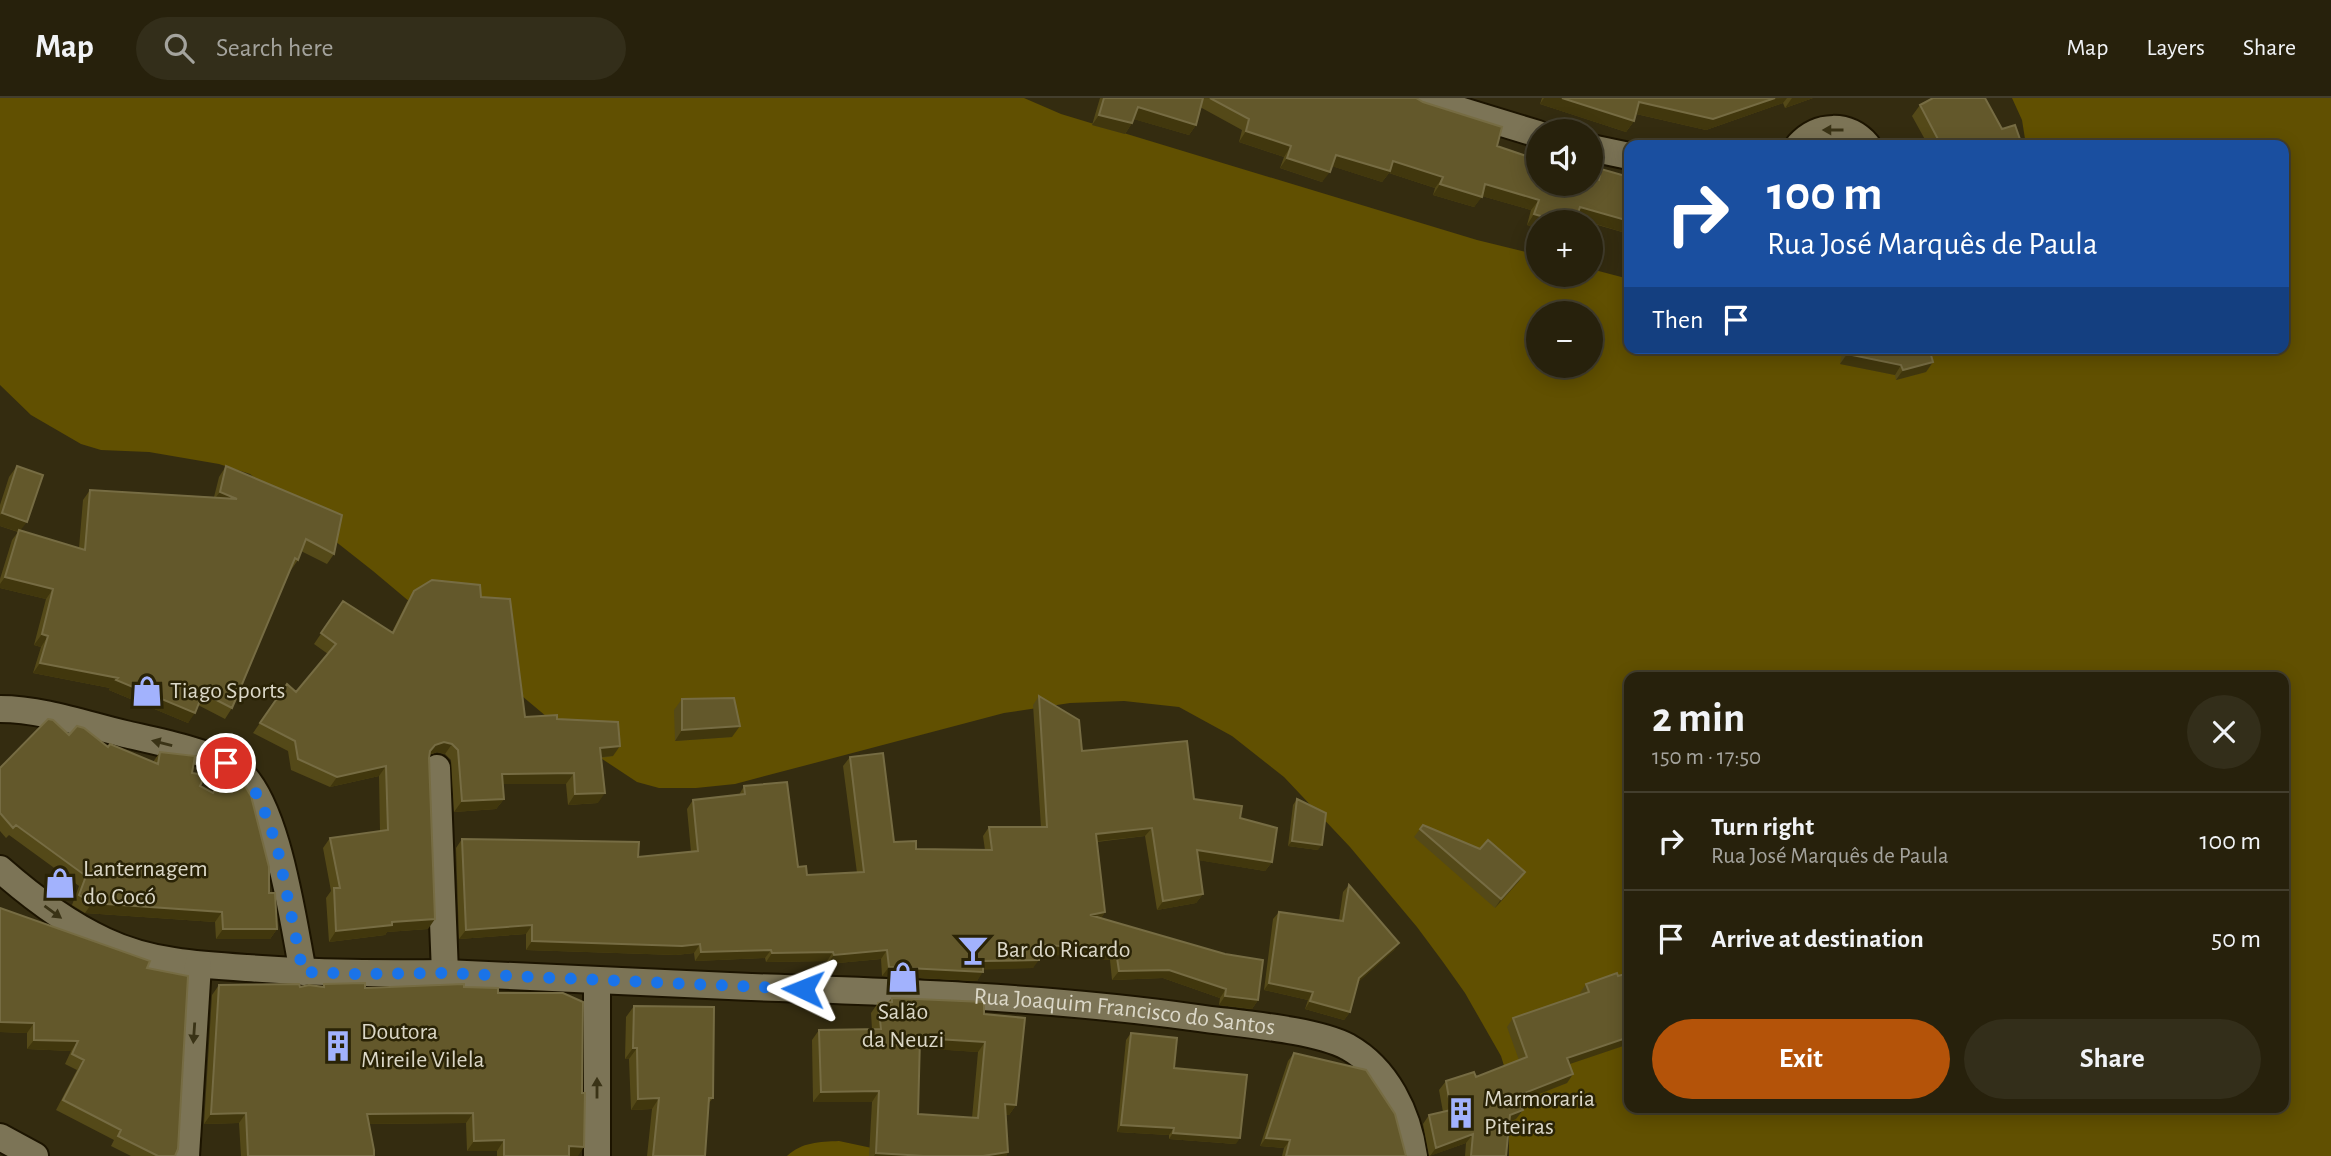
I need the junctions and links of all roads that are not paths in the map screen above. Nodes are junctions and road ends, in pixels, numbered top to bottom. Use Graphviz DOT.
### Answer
graph roads {
  1 [pos="1420,98"];
  2 [pos="1526,130"];
  3 [pos="1806,140"];
  4 [pos="1861,140"];
  5 [pos="1603,151"];
  6 [pos="1624,155"];
  7 [pos="0,709"];
  8 [pos="436,768"];
  9 [pos="0,869"];
  10 [pos="198,965"];
  11 [pos="303,972"];
  12 [pos="445,973"];
  13 [pos="597,981"];
  14 [pos="0,1138"];
  15 [pos="35,1156"];
  16 [pos="186,1156"];
  17 [pos="597,1156"];
  18 [pos="1414,1156"];
  1 -- 2 [label="street"];
  4 -- 3 [label="street, one-way"];
  5 -- 6 [label="street"];
  11 -- 7 [label="street, one-way"];
  8 -- 12 [label="street"];
  9 -- 10 [label="street, one-way"];
  10 -- 11 [label="street, Rua Joaquim Francisco do Santos"];
  10 -- 16 [label="street, one-way"];
  11 -- 12 [label="street, Rua Joaquim Francisco do Santos"];
  12 -- 13 [label="street, Rua Joaquim Francisco do Santos"];
  17 -- 13 [label="street, one-way"];
  13 -- 18 [label="street, Rua Joaquim Francisco do Santos"];
  14 -- 15 [label="street"];
}
